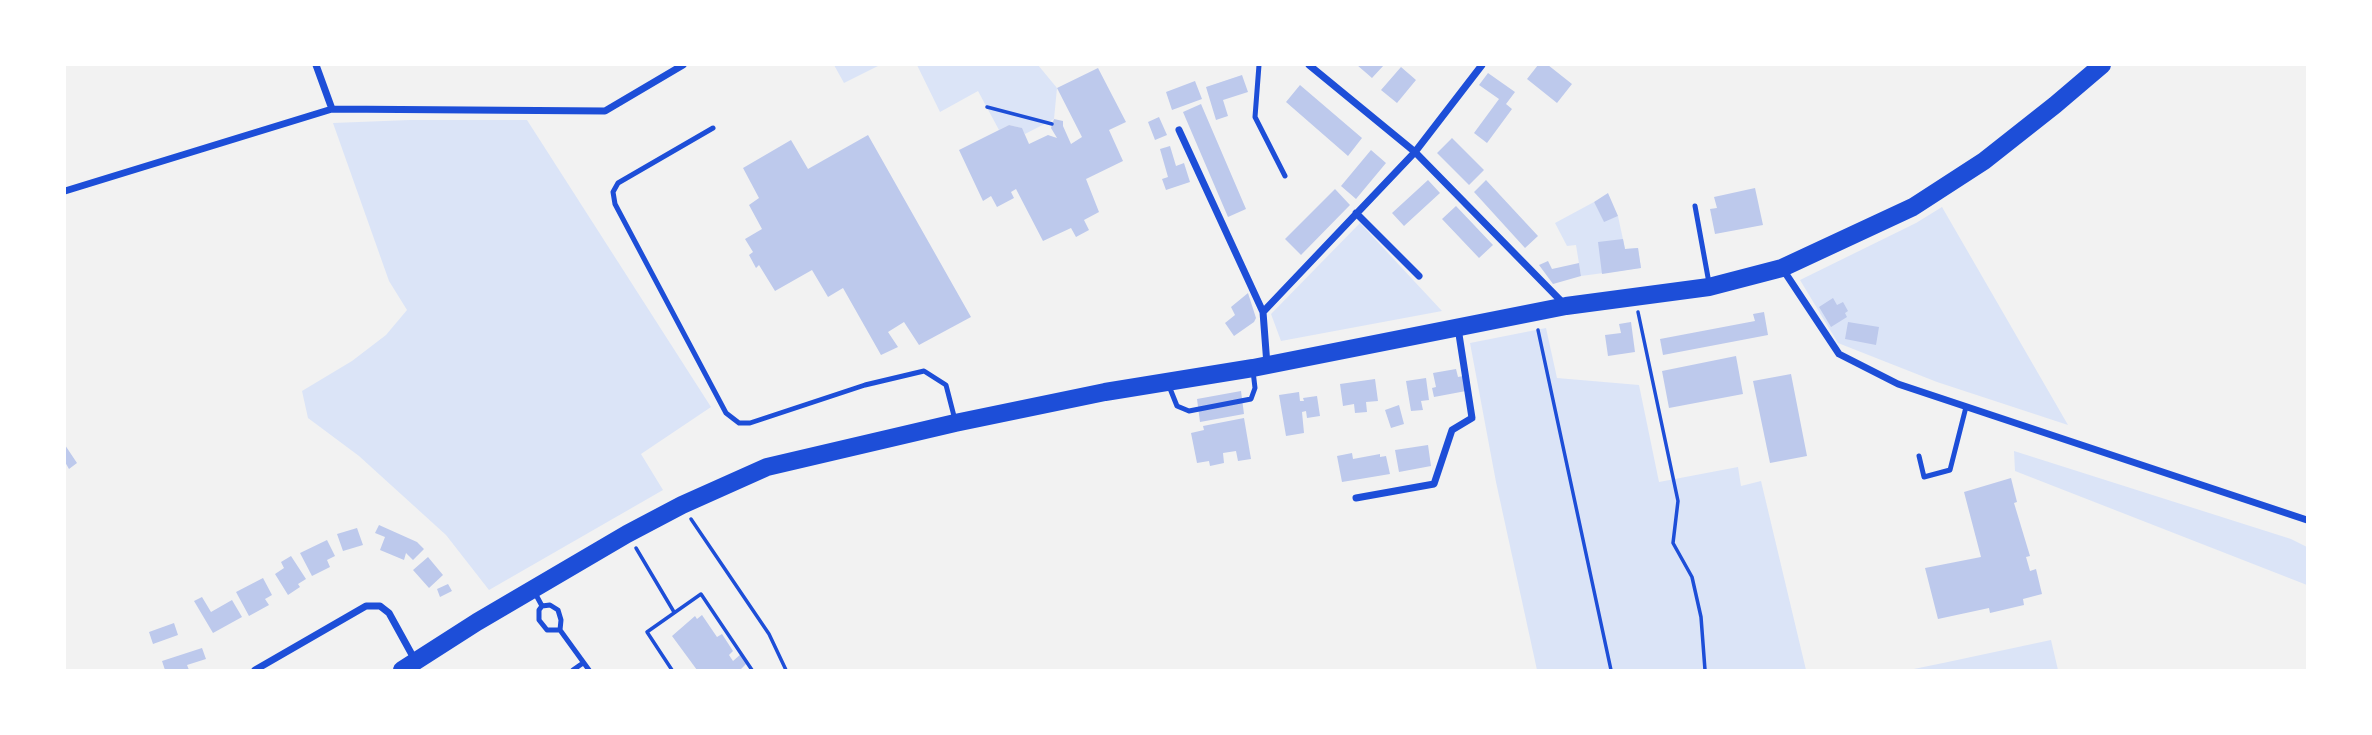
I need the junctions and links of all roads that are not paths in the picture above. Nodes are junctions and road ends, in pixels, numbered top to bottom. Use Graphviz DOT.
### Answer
graph roads {
  1 [pos="316,65"];
  2 [pos="683,65"];
  3 [pos="1259,65"];
  4 [pos="1309,65"];
  5 [pos="1482,65"];
  6 [pos="2102,65"];
  7 [pos="332,109"];
  8 [pos="713,128"];
  9 [pos="1179,130"];
  10 [pos="1415,152"];
  11 [pos="1285,176"];
  12 [pos="65,191"];
  13 [pos="1695,206"];
  14 [pos="1356,213"];
  15 [pos="1782,268"];
  16 [pos="1419,276"];
  17 [pos="1709,287"];
  18 [pos="1566,306"];
  19 [pos="1263,312"];
  20 [pos="1458,326"];
  21 [pos="1260,367"];
  22 [pos="1168,383"];
  23 [pos="1966,407"];
  24 [pos="956,423"];
  25 [pos="1919,456"];
  26 [pos="1356,498"];
  27 [pos="2307,520"];
  28 [pos="538,598"];
  29 [pos="561,631"];
  30 [pos="269,663"];
  31 [pos="583,663"];
  32 [pos="409,666"];
  33 [pos="255,670"];
  34 [pos="273,670"];
  35 [pos="573,670"];
  36 [pos="589,670"];
  1 -- 7 [label="street"];
  2 -- 7 [label="street"];
  3 -- 11 [label="lane"];
  4 -- 10 [label="street"];
  5 -- 10 [label="street"];
  6 -- 15 [label="main road"];
  7 -- 12 [label="street"];
  8 -- 24 [label="lane"];
  9 -- 19 [label="street"];
  10 -- 14 [label="street"];
  10 -- 18 [label="street"];
  13 -- 17 [label="lane"];
  14 -- 16 [label="street"];
  14 -- 19 [label="street"];
  15 -- 17 [label="main road"];
  15 -- 23 [label="street"];
  17 -- 18 [label="main road"];
  18 -- 20 [label="main road"];
  19 -- 21 [label="street"];
  20 -- 21 [label="main road"];
  20 -- 26 [label="street"];
  21 -- 22 [label="main road"];
  21 -- 22 [label="lane"];
  22 -- 24 [label="main road"];
  23 -- 25 [label="lane"];
  23 -- 27 [label="street"];
  24 -- 28 [label="main road"];
  28 -- 29 [label="lane"];
  28 -- 29 [label="lane"];
  28 -- 32 [label="main road"];
  29 -- 31 [label="lane"];
  30 -- 32 [label="street"];
  30 -- 33 [label="street"];
  30 -- 34 [label="street"];
  31 -- 35 [label="lane"];
  31 -- 36 [label="lane"];
}
